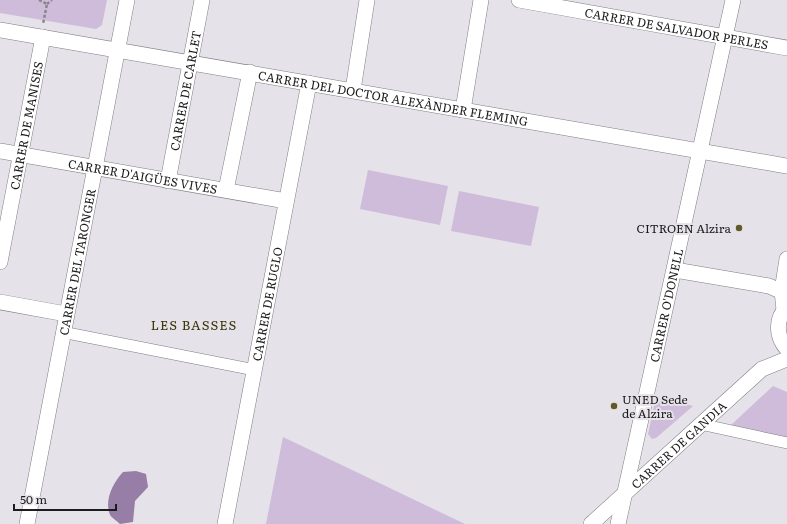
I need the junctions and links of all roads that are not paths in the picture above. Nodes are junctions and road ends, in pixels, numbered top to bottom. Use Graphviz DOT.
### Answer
graph roads {
  1 [pos="126,0"];
  2 [pos="202,0"];
  3 [pos="367,0"];
  4 [pos="481,0"];
  5 [pos="519,0"];
  6 [pos="733,0"];
  7 [pos="0,30"];
  8 [pos="43,31"];
  9 [pos="725,37"];
  10 [pos="787,48"];
  11 [pos="118,50"];
  12 [pos="191,62"];
  13 [pos="250,72"];
  14 [pos="309,83"];
  15 [pos="353,90"];
  16 [pos="463,110"];
  17 [pos="700,150"];
  18 [pos="0,151"];
  19 [pos="20,154"];
  20 [pos="787,166"];
  21 [pos="94,168"];
  22 [pos="168,181"];
  23 [pos="226,190"];
  24 [pos="286,201"];
  25 [pos="787,259"];
  26 [pos="0,262"];
  27 [pos="675,270"];
  28 [pos="784,293"];
  29 [pos="0,302"];
  30 [pos="785,308"];
  31 [pos="66,314"];
  32 [pos="62,332"];
  33 [pos="783,343"];
  34 [pos="787,359"];
  35 [pos="767,366"];
  36 [pos="255,370"];
  37 [pos="700,424"];
  38 [pos="787,443"];
  39 [pos="624,493"];
  40 [pos="595,519"];
  41 [pos="27,524"];
  42 [pos="225,524"];
  43 [pos="614,524"];
  44 [pos="618,524"];
  1 -- 11 [label="street, CARRER DEL TARONGER"];
  2 -- 12 [label="street, CARRER DE CARLET"];
  3 -- 15 [label="street"];
  4 -- 16 [label="street"];
  5 -- 9 [label="street, CARRER DE SALVADOR PERLES"];
  6 -- 9 [label="street, CARRER O'DONELL"];
  7 -- 8 [label="street, CARRER DEL DOCTOR ALEXÀNDER FLEMING"];
  8 -- 11 [label="street, CARRER DEL DOCTOR ALEXÀNDER FLEMING"];
  8 -- 19 [label="street, CARRER DE MANISES"];
  9 -- 10 [label="street, CARRER DE SALVADOR PERLES"];
  9 -- 17 [label="street, CARRER O'DONELL"];
  11 -- 12 [label="street, CARRER DEL DOCTOR ALEXÀNDER FLEMING"];
  11 -- 21 [label="street, CARRER DEL TARONGER"];
  12 -- 13 [label="street, CARRER DEL DOCTOR ALEXÀNDER FLEMING"];
  12 -- 22 [label="street, CARRER DE CARLET"];
  13 -- 14 [label="street, CARRER DEL DOCTOR ALEXÀNDER FLEMING"];
  13 -- 23 [label="street"];
  14 -- 15 [label="street, CARRER DEL DOCTOR ALEXÀNDER FLEMING"];
  14 -- 24 [label="street, CARRER DE RUGLO"];
  15 -- 16 [label="street, CARRER DEL DOCTOR ALEXÀNDER FLEMING"];
  16 -- 17 [label="street, CARRER DEL DOCTOR ALEXÀNDER FLEMING"];
  17 -- 20 [label="street, CARRER DEL DOCTOR ALEXÀNDER FLEMING"];
  17 -- 27 [label="street, CARRER O'DONELL"];
  18 -- 19 [label="street, CARRER D'AIGÜES VIVES"];
  19 -- 21 [label="street, CARRER D'AIGÜES VIVES"];
  19 -- 26 [label="street, CARRER DE MANISES"];
  21 -- 22 [label="street, CARRER D'AIGÜES VIVES"];
  21 -- 31 [label="street, CARRER DEL TARONGER"];
  22 -- 23 [label="street, CARRER D'AIGÜES VIVES"];
  23 -- 24 [label="street, CARRER D'AIGÜES VIVES"];
  24 -- 36 [label="street, CARRER DE RUGLO"];
  25 -- 28 [label="street"];
  27 -- 28 [label="street"];
  27 -- 39 [label="street, CARRER O'DONELL"];
  28 -- 30 [label="street"];
  29 -- 31 [label="street"];
  30 -- 33 [label="street"];
  31 -- 32 [label="street, CARRER DEL TARONGER"];
  32 -- 36 [label="street"];
  32 -- 41 [label="street, CARRER DEL TARONGER"];
  33 -- 35 [label="street, CARRER DE GANDIA"];
  34 -- 35 [label="street, CARRER DE GANDIA"];
  35 -- 37 [label="street, CARRER DE GANDIA"];
  36 -- 42 [label="street, CARRER DE RUGLO"];
  37 -- 38 [label="street"];
  37 -- 39 [label="street, CARRER DE GANDIA"];
  39 -- 40 [label="street, CARRER DE GANDIA"];
  39 -- 44 [label="street, CARRER O'DONELL"];
  40 -- 43 [label="street"];
}
